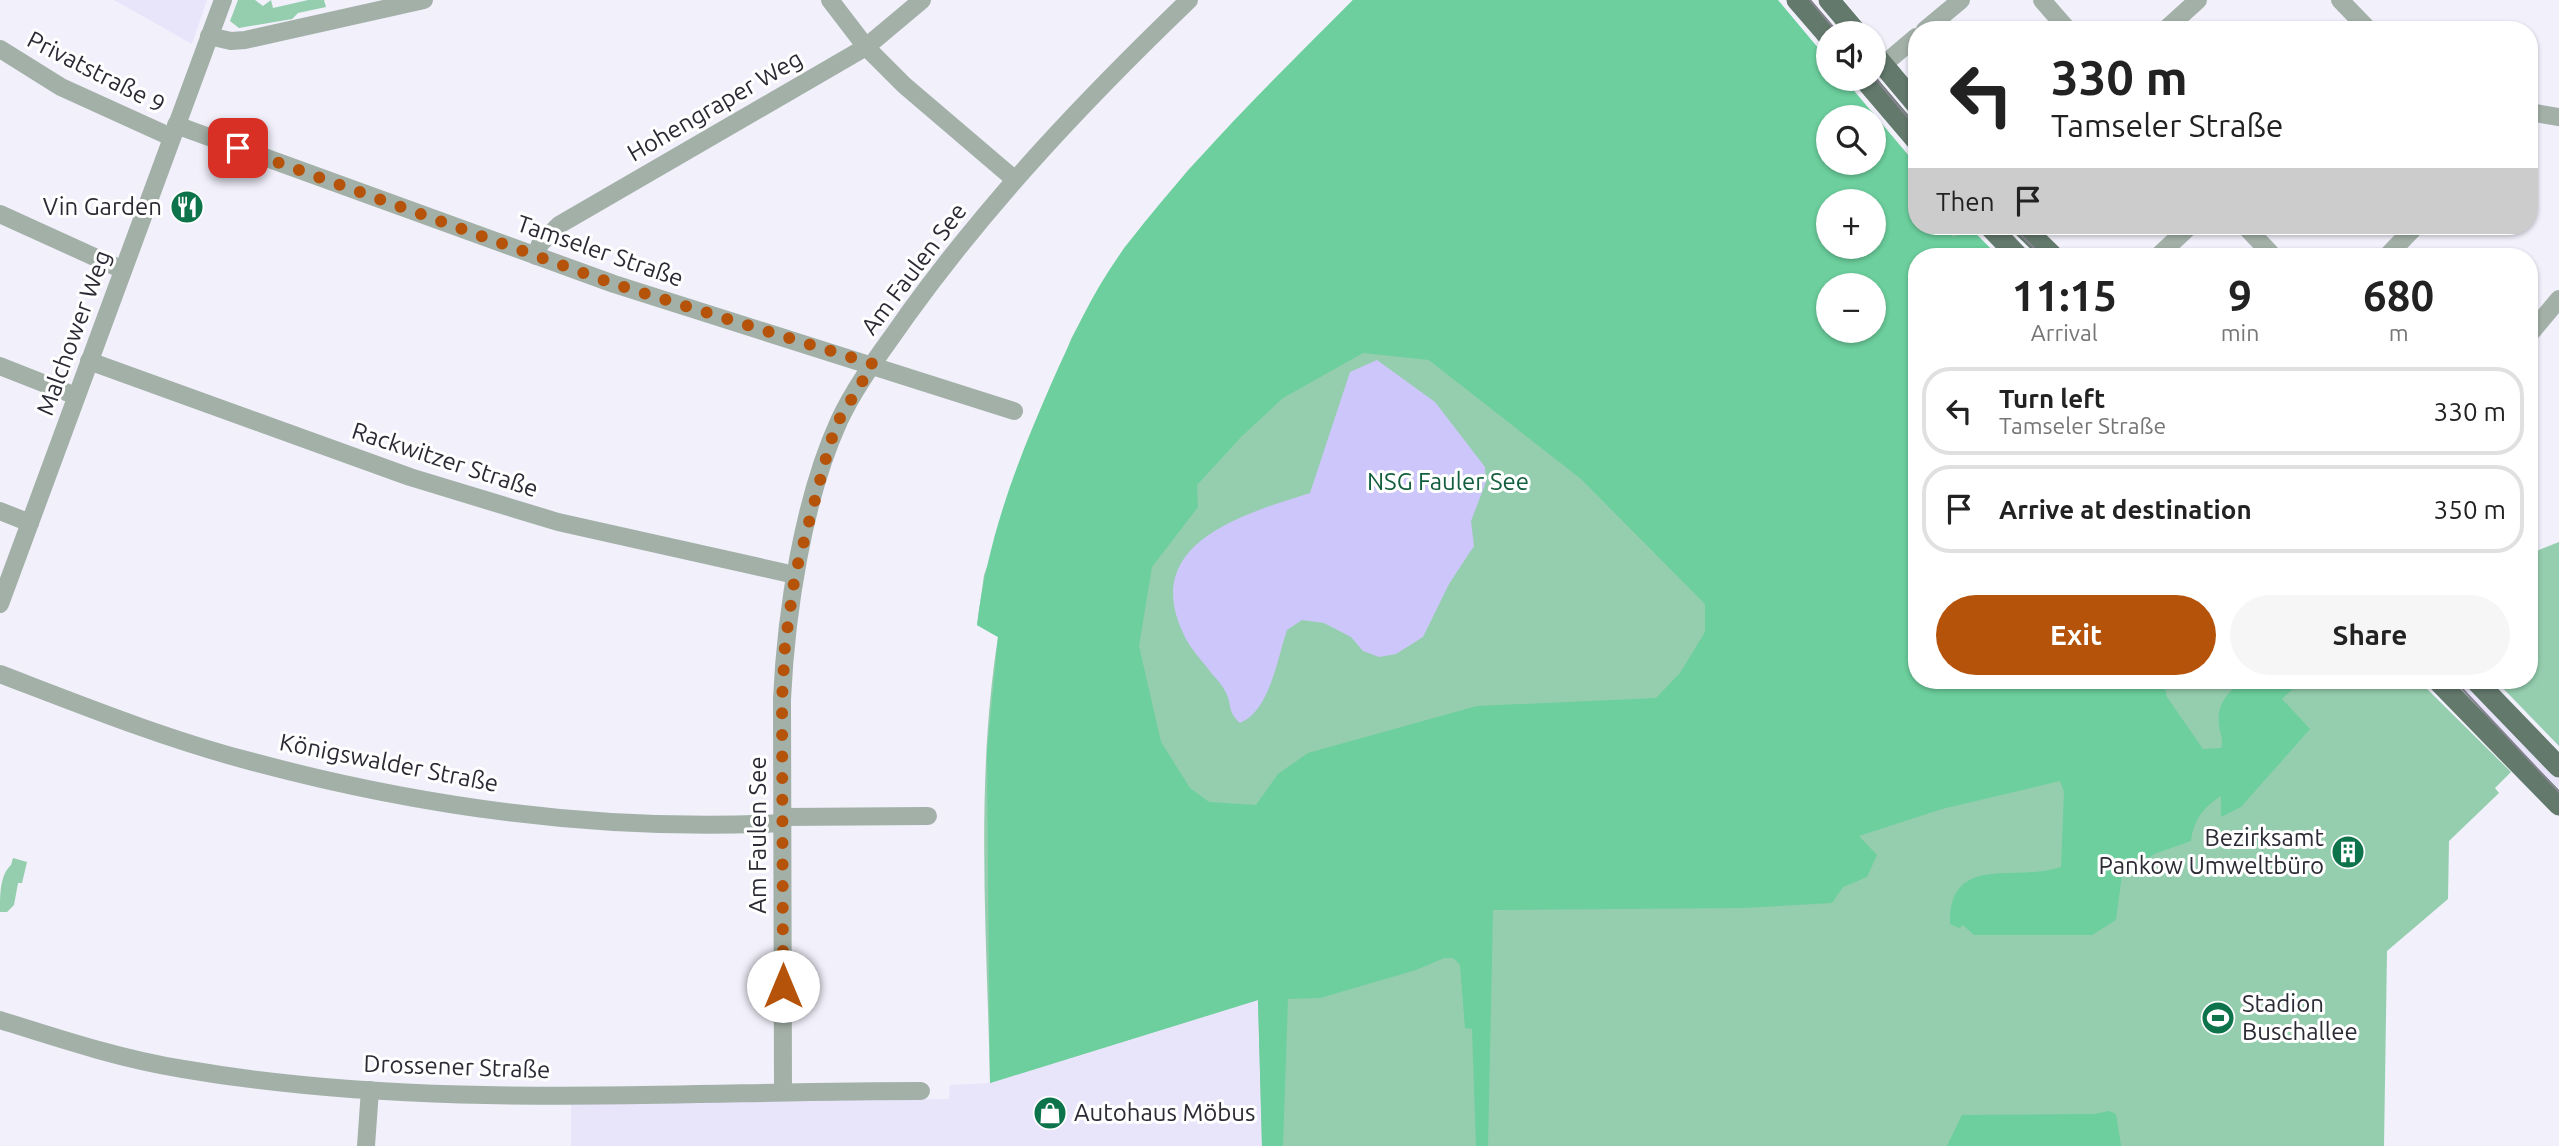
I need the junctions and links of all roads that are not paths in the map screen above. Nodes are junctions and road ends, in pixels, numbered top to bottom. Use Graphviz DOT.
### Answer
graph roads {
  1 [pos="223,0"];
  2 [pos="424,0"];
  3 [pos="830,0"];
  4 [pos="922,0"];
  5 [pos="1189,0"];
  6 [pos="1797,0"];
  7 [pos="1829,0"];
  8 [pos="1961,0"];
  9 [pos="2042,0"];
  10 [pos="2198,0"];
  11 [pos="2340,0"];
  12 [pos="1847,21"];
  13 [pos="1936,21"];
  14 [pos="2060,21"];
  15 [pos="2175,21"];
  16 [pos="2360,21"];
  17 [pos="1816,22"];
  18 [pos="209,36"];
  19 [pos="1908,42"];
  20 [pos="866,47"];
  21 [pos="0,49"];
  22 [pos="1886,56"];
  23 [pos="1886,68"];
  24 [pos="1874,91"];
  25 [pos="1908,94"];
  26 [pos="2538,114"];
  27 [pos="2559,117"];
  28 [pos="173,131"];
  29 [pos="1908,131"];
  30 [pos="1014,179"];
  31 [pos="0,214"];
  32 [pos="1998,235"];
  33 [pos="2031,235"];
  34 [pos="2180,235"];
  35 [pos="2253,235"];
  36 [pos="2407,235"];
  37 [pos="2010,248"];
  38 [pos="2045,248"];
  39 [pos="2167,248"];
  40 [pos="2266,248"];
  41 [pos="2395,248"];
  42 [pos="536,256"];
  43 [pos="123,270"];
  44 [pos="2559,299"];
  45 [pos="2538,324"];
  46 [pos="89,361"];
  47 [pos="873,364"];
  48 [pos="0,366"];
  49 [pos="76,396"];
  50 [pos="1014,411"];
  51 [pos="0,511"];
  52 [pos="30,523"];
  53 [pos="795,575"];
  54 [pos="0,604"];
  55 [pos="0,674"];
  56 [pos="2446,689"];
  57 [pos="2484,689"];
  58 [pos="2559,767"];
  59 [pos="2559,806"];
  60 [pos="928,816"];
  61 [pos="783,820"];
  62 [pos="0,1020"];
  63 [pos="370,1090"];
  64 [pos="783,1091"];
  65 [pos="921,1091"];
  66 [pos="366,1146"];
  1 -- 18 [label="street, Malchower Weg"];
  2 -- 18 [label="street"];
  3 -- 20 [label="street"];
  4 -- 20 [label="street, Hohengraper Weg"];
  5 -- 30 [label="street, Am Faulen See"];
  6 -- 17 [label="main road"];
  7 -- 12 [label="main road"];
  8 -- 13 [label="street"];
  9 -- 14 [label="street"];
  10 -- 15 [label="street"];
  11 -- 16 [label="street"];
  18 -- 28 [label="street, Malchower Weg"];
  19 -- 22 [label="street"];
  20 -- 30 [label="street"];
  20 -- 42 [label="street, Hohengraper Weg"];
  21 -- 28 [label="street, Privatstraße 9"];
  23 -- 25 [label="main road"];
  24 -- 29 [label="main road"];
  26 -- 27 [label="street"];
  28 -- 42 [label="street, Tamseler Straße"];
  28 -- 43 [label="street, Malchower Weg"];
  30 -- 47 [label="street, Am Faulen See"];
  31 -- 43 [label="street"];
  32 -- 37 [label="main road"];
  33 -- 38 [label="main road"];
  34 -- 39 [label="street"];
  35 -- 40 [label="street"];
  36 -- 41 [label="street"];
  42 -- 47 [label="street, Tamseler Straße"];
  43 -- 46 [label="street, Malchower Weg"];
  44 -- 45 [label="street"];
  46 -- 49 [label="street, Malchower Weg"];
  46 -- 53 [label="street, Rackwitzer Straße"];
  47 -- 50 [label="street, Tamseler Straße"];
  47 -- 53 [label="street, Am Faulen See"];
  48 -- 49 [label="street"];
  49 -- 52 [label="street, Malchower Weg"];
  51 -- 52 [label="street"];
  52 -- 54 [label="street, Malchower Weg"];
  53 -- 61 [label="street, Am Faulen See"];
  55 -- 61 [label="street, Königswalder Straße"];
  56 -- 59 [label="main road"];
  57 -- 58 [label="main road"];
  60 -- 61 [label="street, Königswalder Straße"];
  61 -- 64 [label="street, Am Faulen See"];
  62 -- 63 [label="street, Drossener Straße"];
  63 -- 64 [label="street, Drossener Straße"];
  63 -- 66 [label="street"];
  64 -- 65 [label="street, Drossener Straße"];
}
